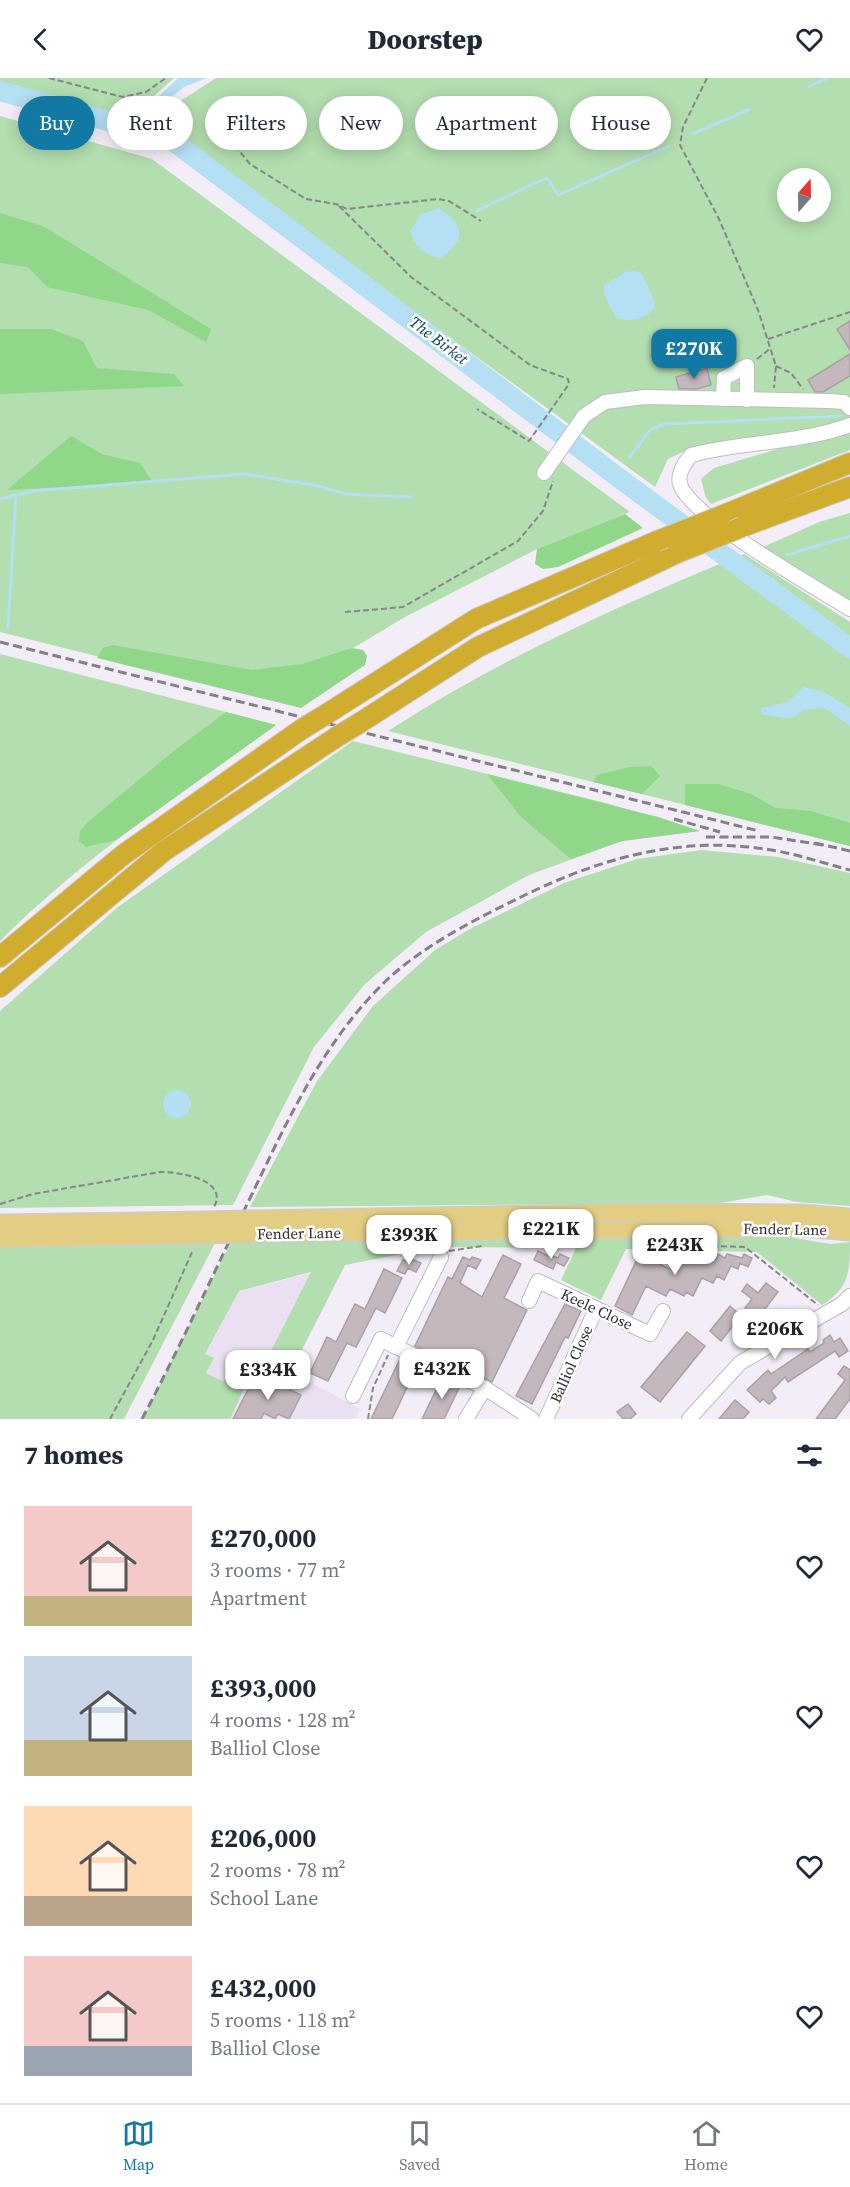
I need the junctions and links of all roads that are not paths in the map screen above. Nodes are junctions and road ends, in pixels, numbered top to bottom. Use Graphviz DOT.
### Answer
graph roads {
  1 [pos="723,399"];
  2 [pos="747,400"];
  3 [pos="850,408"];
  4 [pos="850,425"];
  5 [pos="850,463"];
  6 [pos="548,468"];
  7 [pos="850,473"];
  8 [pos="850,487"];
  9 [pos="850,496"];
  10 [pos="721,516"];
  11 [pos="742,527"];
  12 [pos="850,609"];
  13 [pos="0,957"];
  14 [pos="0,987"];
  15 [pos="850,1217"];
  16 [pos="0,1223"];
  17 [pos="243,1226"];
  18 [pos="202,1227"];
  19 [pos="850,1232"];
  20 [pos="0,1239"];
  21 [pos="441,1257"];
  22 [pos="529,1301"];
  23 [pos="848,1304"];
  24 [pos="596,1309"];
  25 [pos="663,1311"];
  26 [pos="395,1346"];
  27 [pos="485,1388"];
  28 [pos="353,1395"];
  29 [pos="466,1419"];
  30 [pos="532,1419"];
  31 [pos="546,1419"];
  32 [pos="689,1419"];
  1 -- 2 [label="street"];
  1 -- 2 [label="street"];
  1 -- 6 [label="street"];
  2 -- 3 [label="street"];
  4 -- 12 [label="street"];
  5 -- 10 [label="highway"];
  7 -- 10 [label="highway"];
  8 -- 11 [label="highway"];
  9 -- 11 [label="highway"];
  10 -- 13 [label="highway, bridge"];
  11 -- 14 [label="highway, bridge"];
  15 -- 17 [label="main road, Fender Lane"];
  16 -- 18 [label="main road, Fender Lane"];
  17 -- 18 [label="main road, Fender Lane, bridge"];
  17 -- 19 [label="main road, Fender Lane"];
  18 -- 20 [label="main road, Fender Lane"];
  21 -- 26 [label="street"];
  22 -- 24 [label="street, Keele Close"];
  23 -- 32 [label="street"];
  24 -- 25 [label="street, Keele Close"];
  24 -- 31 [label="street, Balliol Close"];
  26 -- 27 [label="street"];
  26 -- 28 [label="street"];
  27 -- 29 [label="street"];
  27 -- 30 [label="street"];
}
